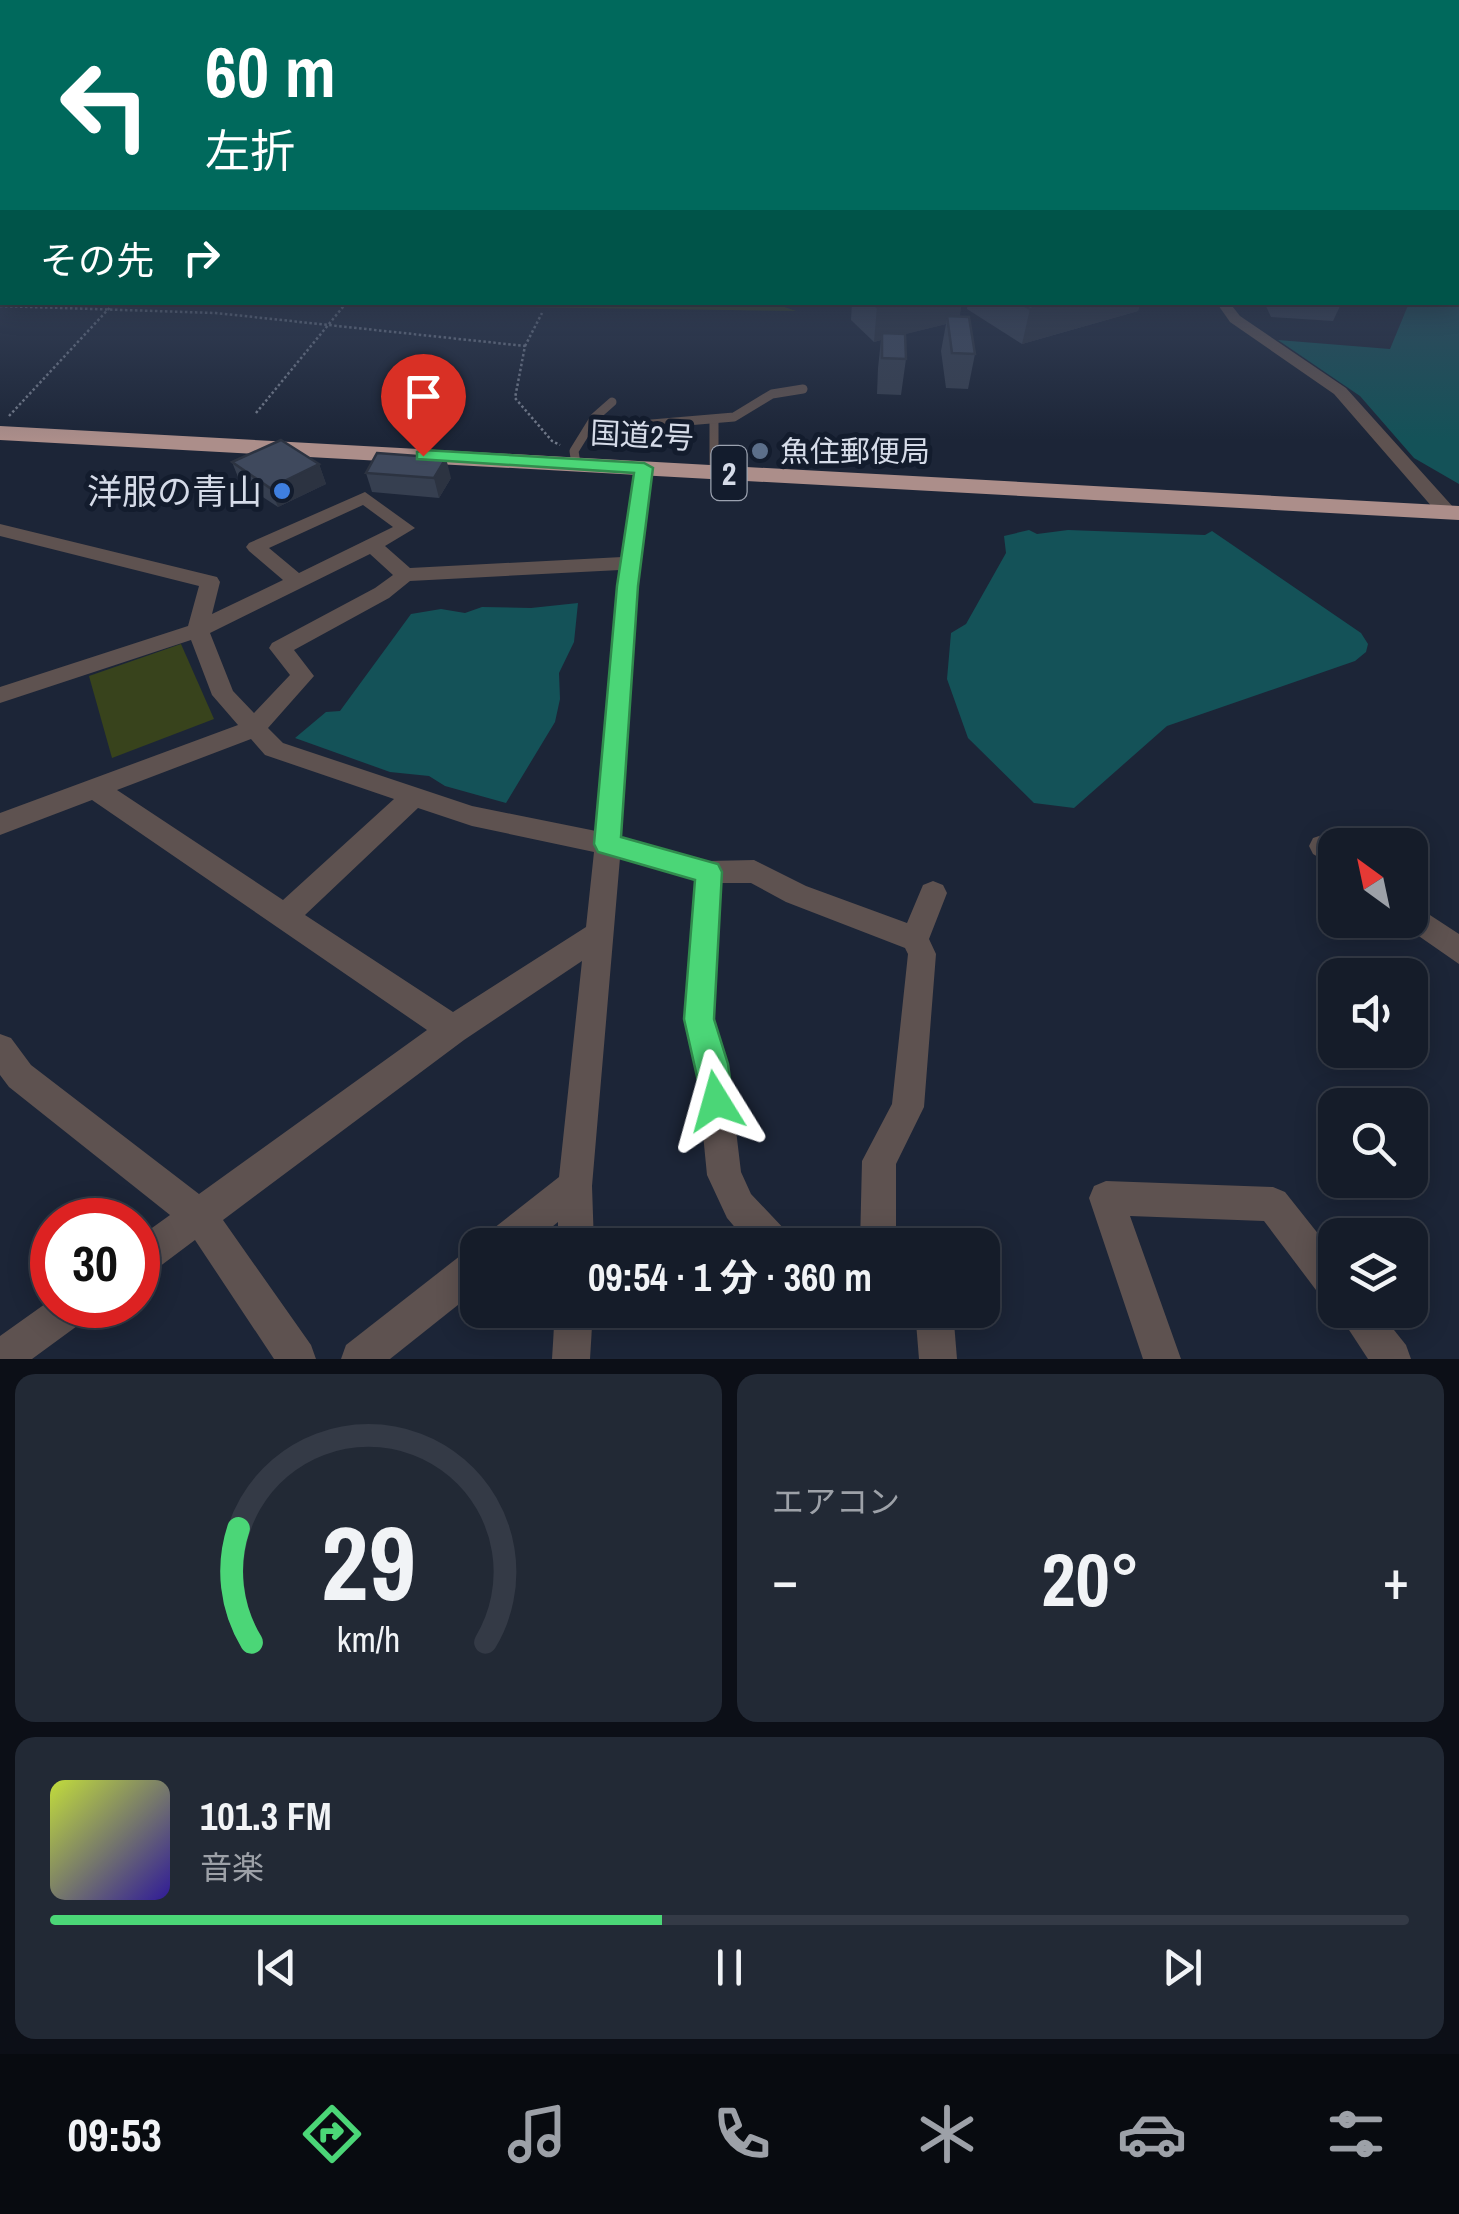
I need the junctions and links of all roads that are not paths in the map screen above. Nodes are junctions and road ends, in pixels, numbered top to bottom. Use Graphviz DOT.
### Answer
graph roads {
  1 [pos="1231,313"];
  2 [pos="803,389"];
  3 [pos="612,402"];
  4 [pos="714,421"];
  5 [pos="628,426"];
  6 [pos="0,429"];
  7 [pos="575,457"];
  8 [pos="644,468"];
  9 [pos="714,472"];
  10 [pos="1453,513"];
  11 [pos="0,530"];
  12 [pos="372,546"];
  13 [pos="631,563"];
  14 [pos="405,575"];
  15 [pos="298,582"];
  16 [pos="198,630"];
  17 [pos="0,694"];
  18 [pos="254,729"];
  19 [pos="96,789"];
  20 [pos="413,797"];
  21 [pos="0,824"];
  22 [pos="608,844"];
  23 [pos="709,872"];
  24 [pos="933,893"];
  25 [pos="284,917"];
  26 [pos="1428,928"];
  27 [pos="600,933"];
  28 [pos="914,939"];
  29 [pos="1459,951"];
  30 [pos="453,1030"];
  31 [pos="0,1049"];
  32 [pos="574,1186"];
  33 [pos="198,1216"];
  34 [pos="523,1228"];
  35 [pos="575,1228"];
  36 [pos="759,1228"];
  37 [pos="878,1228"];
  38 [pos="160,1244"];
  39 [pos="1318,1263"];
  40 [pos="460,1278"];
  41 [pos="44,1328"];
  42 [pos="573,1328"];
  43 [pos="935,1328"];
  44 [pos="1368,1328"];
  45 [pos="0,1359"];
  46 [pos="296,1359"];
  47 [pos="360,1359"];
  48 [pos="571,1359"];
  49 [pos="938,1359"];
  50 [pos="1162,1359"];
  51 [pos="1392,1359"];
  1 -- 10 [label="street"];
  2 -- 4 [label="lane"];
  3 -- 7 [label="lane"];
  4 -- 5 [label="lane"];
  4 -- 9 [label="lane"];
  6 -- 7 [label="highway, 国道2号 / 2"];
  7 -- 8 [label="highway, 国道2号 / 2"];
  8 -- 9 [label="highway, 国道2号 / 2"];
  8 -- 13 [label="street"];
  9 -- 10 [label="highway, 国道2号 / 2"];
  11 -- 16 [label="street"];
  12 -- 14 [label="street"];
  12 -- 15 [label="street"];
  12 -- 15 [label="street"];
  13 -- 14 [label="street"];
  13 -- 22 [label="street"];
  14 -- 18 [label="street"];
  15 -- 16 [label="street"];
  16 -- 17 [label="street"];
  16 -- 18 [label="street"];
  18 -- 19 [label="street"];
  18 -- 20 [label="street"];
  19 -- 21 [label="street"];
  19 -- 25 [label="street"];
  20 -- 22 [label="street"];
  20 -- 25 [label="street"];
  22 -- 23 [label="street"];
  22 -- 27 [label="street"];
  23 -- 28 [label="street"];
  23 -- 36 [label="street"];
  24 -- 28 [label="street"];
  25 -- 30 [label="street"];
  26 -- 29 [label="street"];
  27 -- 30 [label="street"];
  27 -- 32 [label="street"];
  28 -- 37 [label="street"];
  30 -- 33 [label="street"];
  31 -- 33 [label="street"];
  32 -- 34 [label="street"];
  32 -- 35 [label="street"];
  33 -- 38 [label="street"];
  33 -- 46 [label="street"];
  39 -- 50 [label="street"];
  40 -- 47 [label="street"];
  41 -- 45 [label="street"];
  42 -- 48 [label="street"];
  43 -- 49 [label="street"];
  44 -- 51 [label="street"];
}
